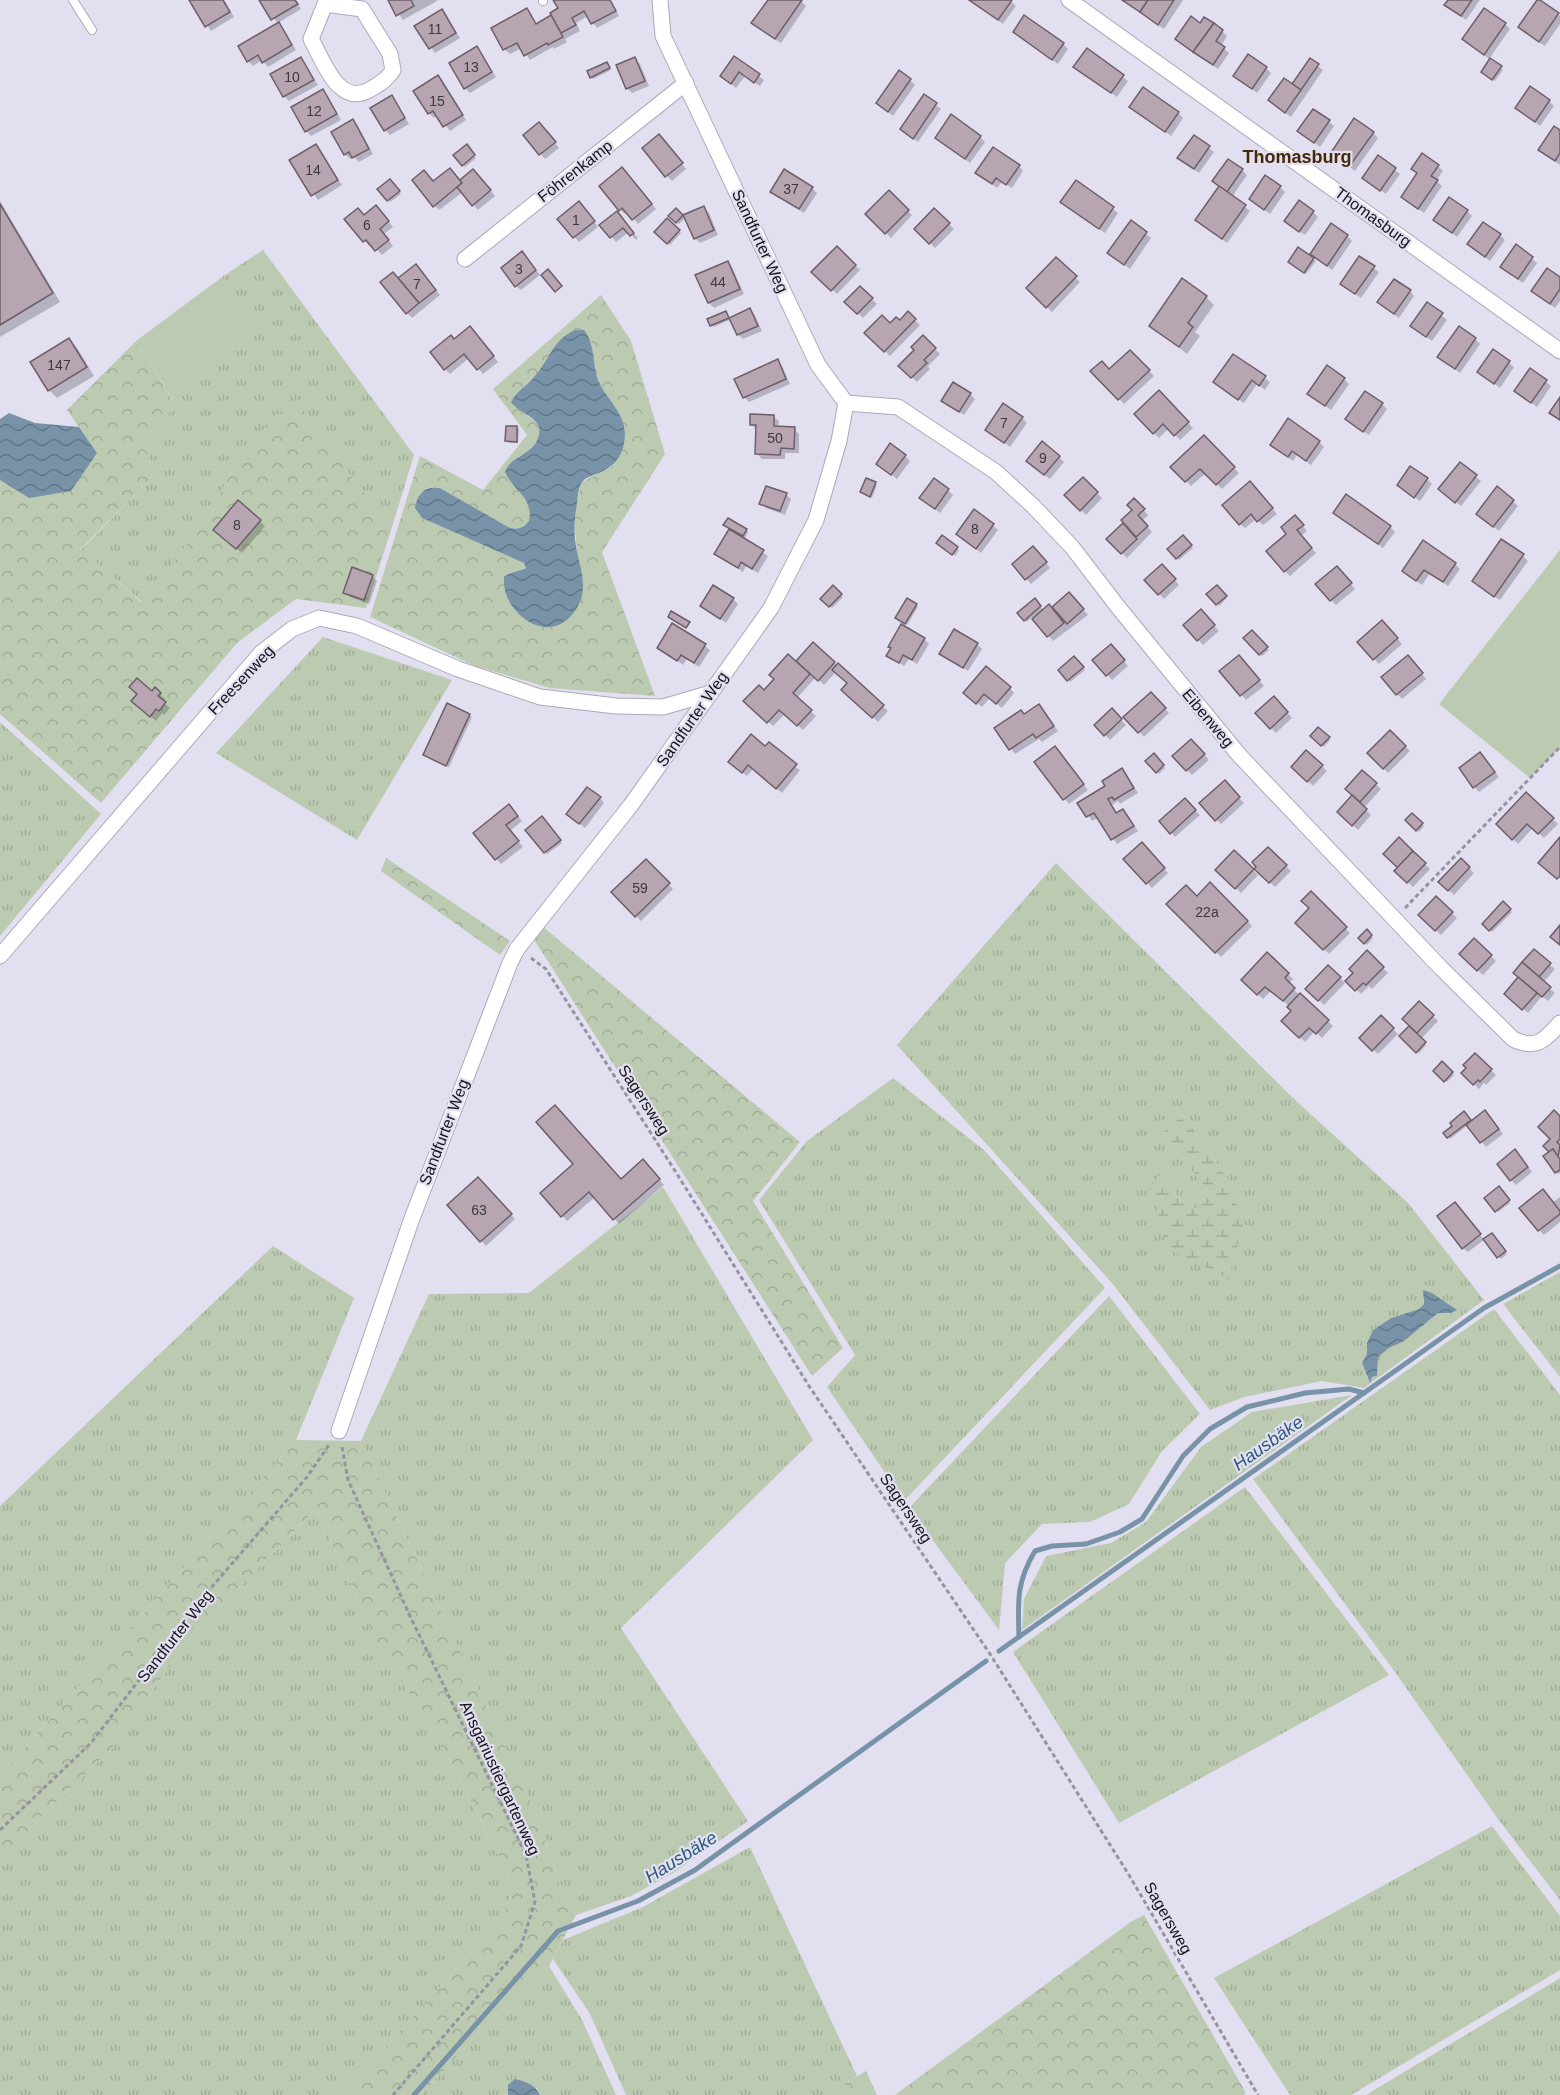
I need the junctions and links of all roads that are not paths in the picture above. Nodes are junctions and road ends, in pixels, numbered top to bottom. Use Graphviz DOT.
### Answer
graph roads {
  1 [pos="73,0"];
  2 [pos="660,0"];
  3 [pos="1069,0"];
  4 [pos="324,2"];
  5 [pos="92,30"];
  6 [pos="686,83"];
  7 [pos="465,259"];
  8 [pos="1560,351"];
  9 [pos="846,403"];
  10 [pos="711,693"];
  11 [pos="0,956"];
  12 [pos="1558,1026"];
  13 [pos="339,1431"];
  1 -- 5 [label="lane"];
  2 -- 6 [label="street, Sandfurter Weg"];
  3 -- 8 [label="street, Thomasburg"];
  4 -- 4 [label="street"];
  6 -- 7 [label="street, Föhrenkamp"];
  6 -- 9 [label="street, Sandfurter Weg"];
  9 -- 10 [label="street, Sandfurter Weg"];
  9 -- 12 [label="street, Eibenweg"];
  10 -- 11 [label="street, Freesenweg"];
  10 -- 13 [label="street, Sandfurter Weg"];
}
